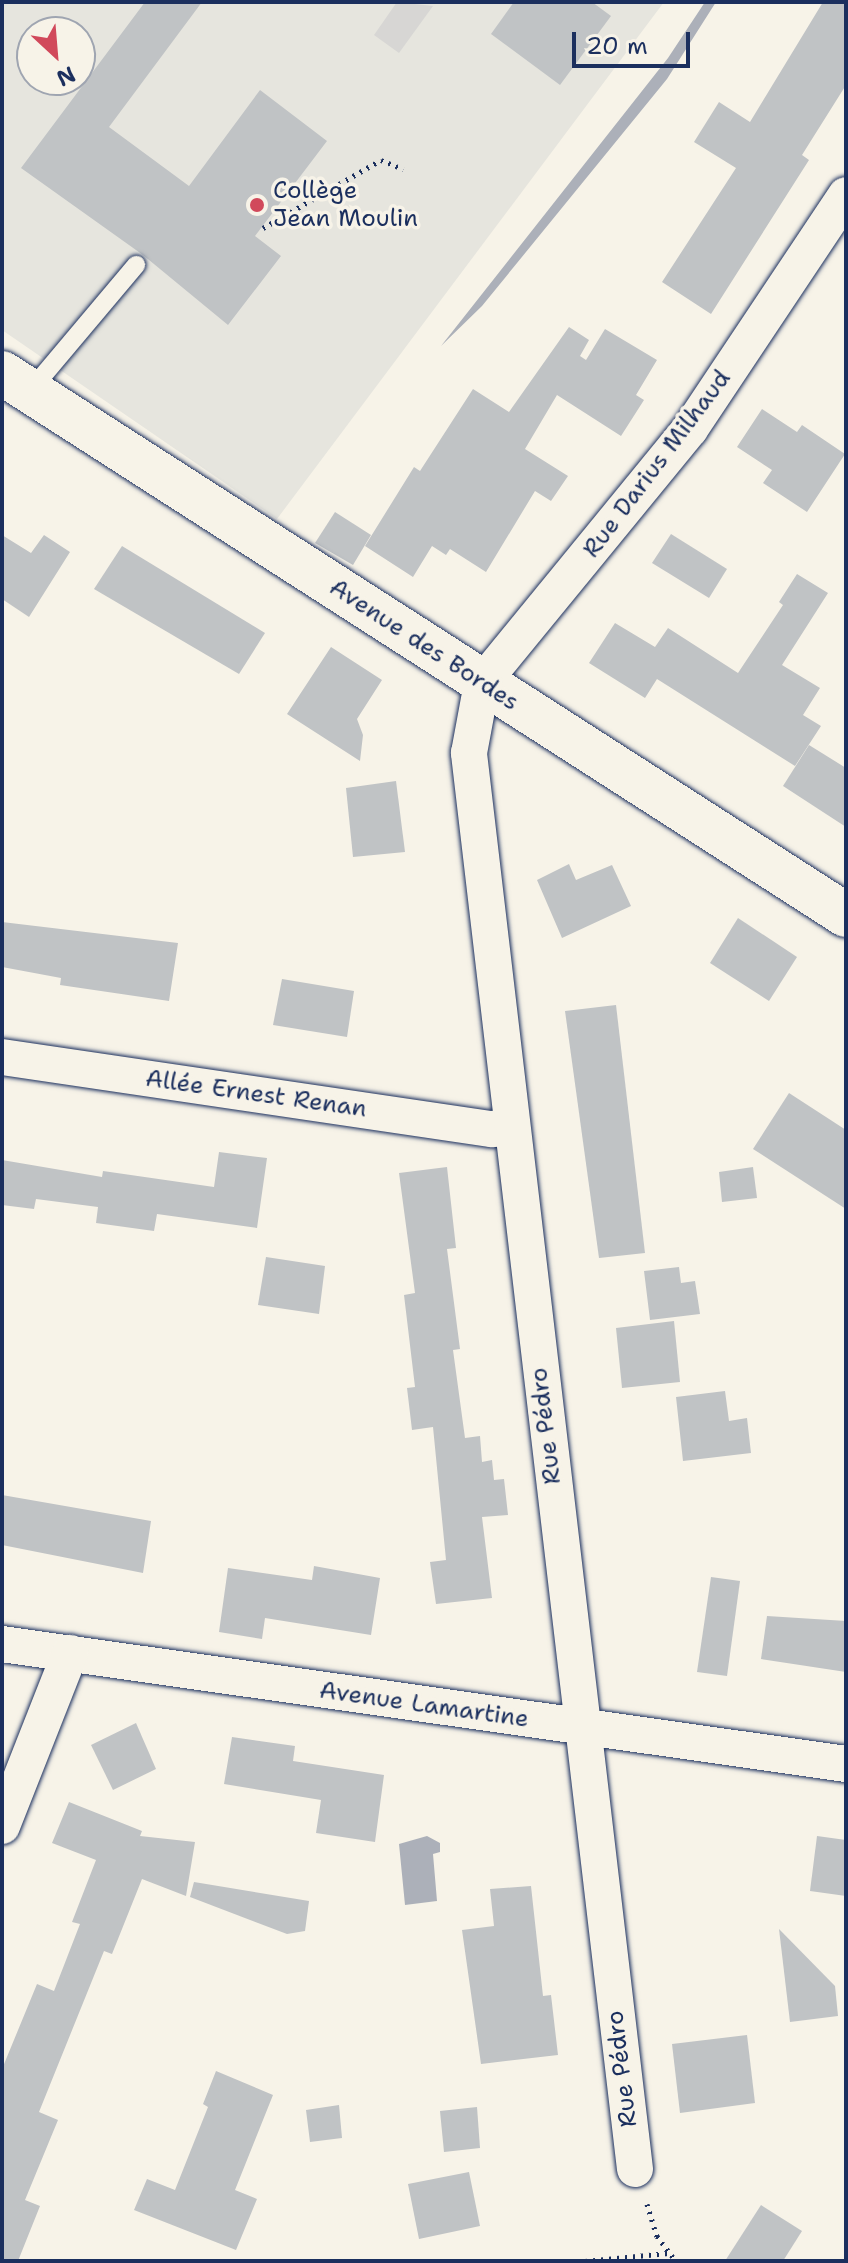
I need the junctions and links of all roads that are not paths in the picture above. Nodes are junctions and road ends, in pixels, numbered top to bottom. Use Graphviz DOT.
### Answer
graph roads {
  1 [pos="846,195"];
  2 [pos="136,265"];
  3 [pos="16,382"];
  4 [pos="482,683"];
  5 [pos="846,915"];
  6 [pos="2,1057"];
  7 [pos="510,1127"];
  8 [pos="2,1644"];
  9 [pos="70,1653"];
  10 [pos="585,1727"];
  11 [pos="846,1764"];
  12 [pos="2,1826"];
  13 [pos="635,2169"];
  1 -- 4 [label="street, Rue Darius Milhaud"];
  2 -- 3 [label="lane"];
  3 -- 4 [label="street, Avenue des Bordes"];
  4 -- 5 [label="street, Avenue des Bordes"];
  4 -- 7 [label="street, Rue Pédro"];
  6 -- 7 [label="street, Allée Ernest Renan"];
  7 -- 10 [label="street, Rue Pédro"];
  8 -- 9 [label="street, Avenue Lamartine"];
  9 -- 10 [label="street, Avenue Lamartine"];
  9 -- 12 [label="street"];
  10 -- 11 [label="street, Avenue Lamartine"];
  10 -- 13 [label="street, Rue Pédro"];
}
